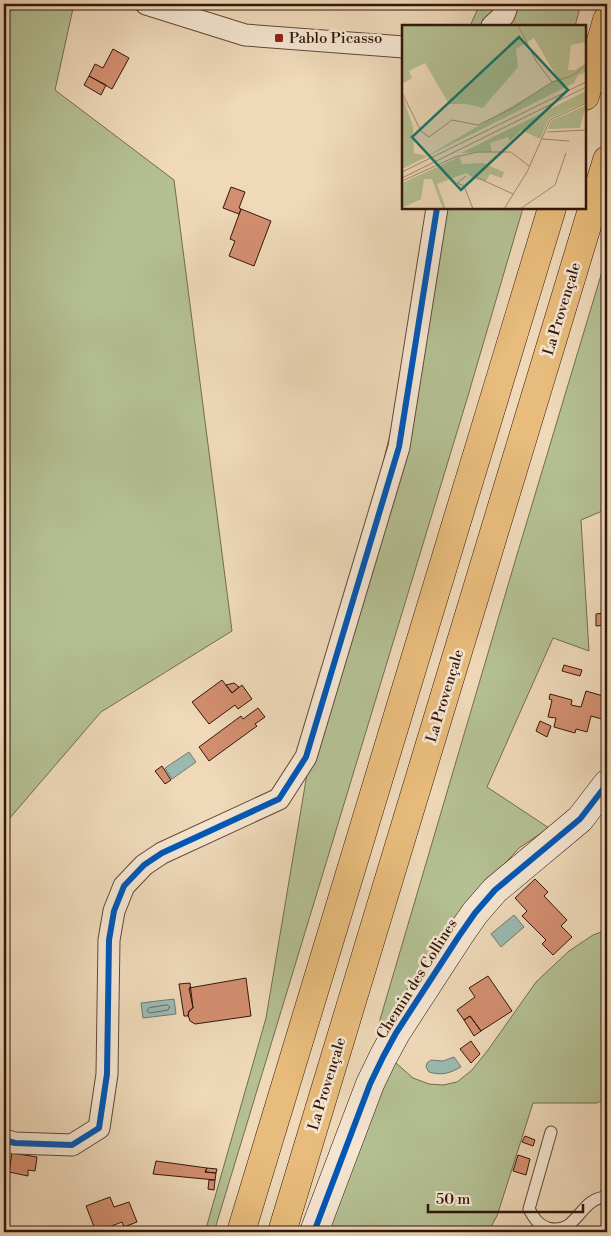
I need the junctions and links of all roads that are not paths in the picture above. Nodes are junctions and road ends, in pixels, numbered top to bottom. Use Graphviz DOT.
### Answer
graph roads {
  1 [pos="146,4"];
  2 [pos="508,4"];
  3 [pos="607,20"];
  4 [pos="493,25"];
  5 [pos="402,47"];
  6 [pos="586,93"];
  7 [pos="607,160"];
  8 [pos="437,209"];
  9 [pos="552,209"];
  10 [pos="607,784"];
  11 [pos="551,1132"];
  12 [pos="4,1140"];
  13 [pos="607,1197"];
  14 [pos="241,1232"];
  15 [pos="282,1232"];
  16 [pos="314,1232"];
  1 -- 5 [label="street"];
  2 -- 4 [label="street"];
  3 -- 6 [label="highway"];
  7 -- 15 [label="highway, La Provençale"];
  8 -- 12 [label="street"];
  9 -- 14 [label="highway"];
  10 -- 16 [label="street, Chemin des Collines"];
  11 -- 13 [label="lane"];
}
